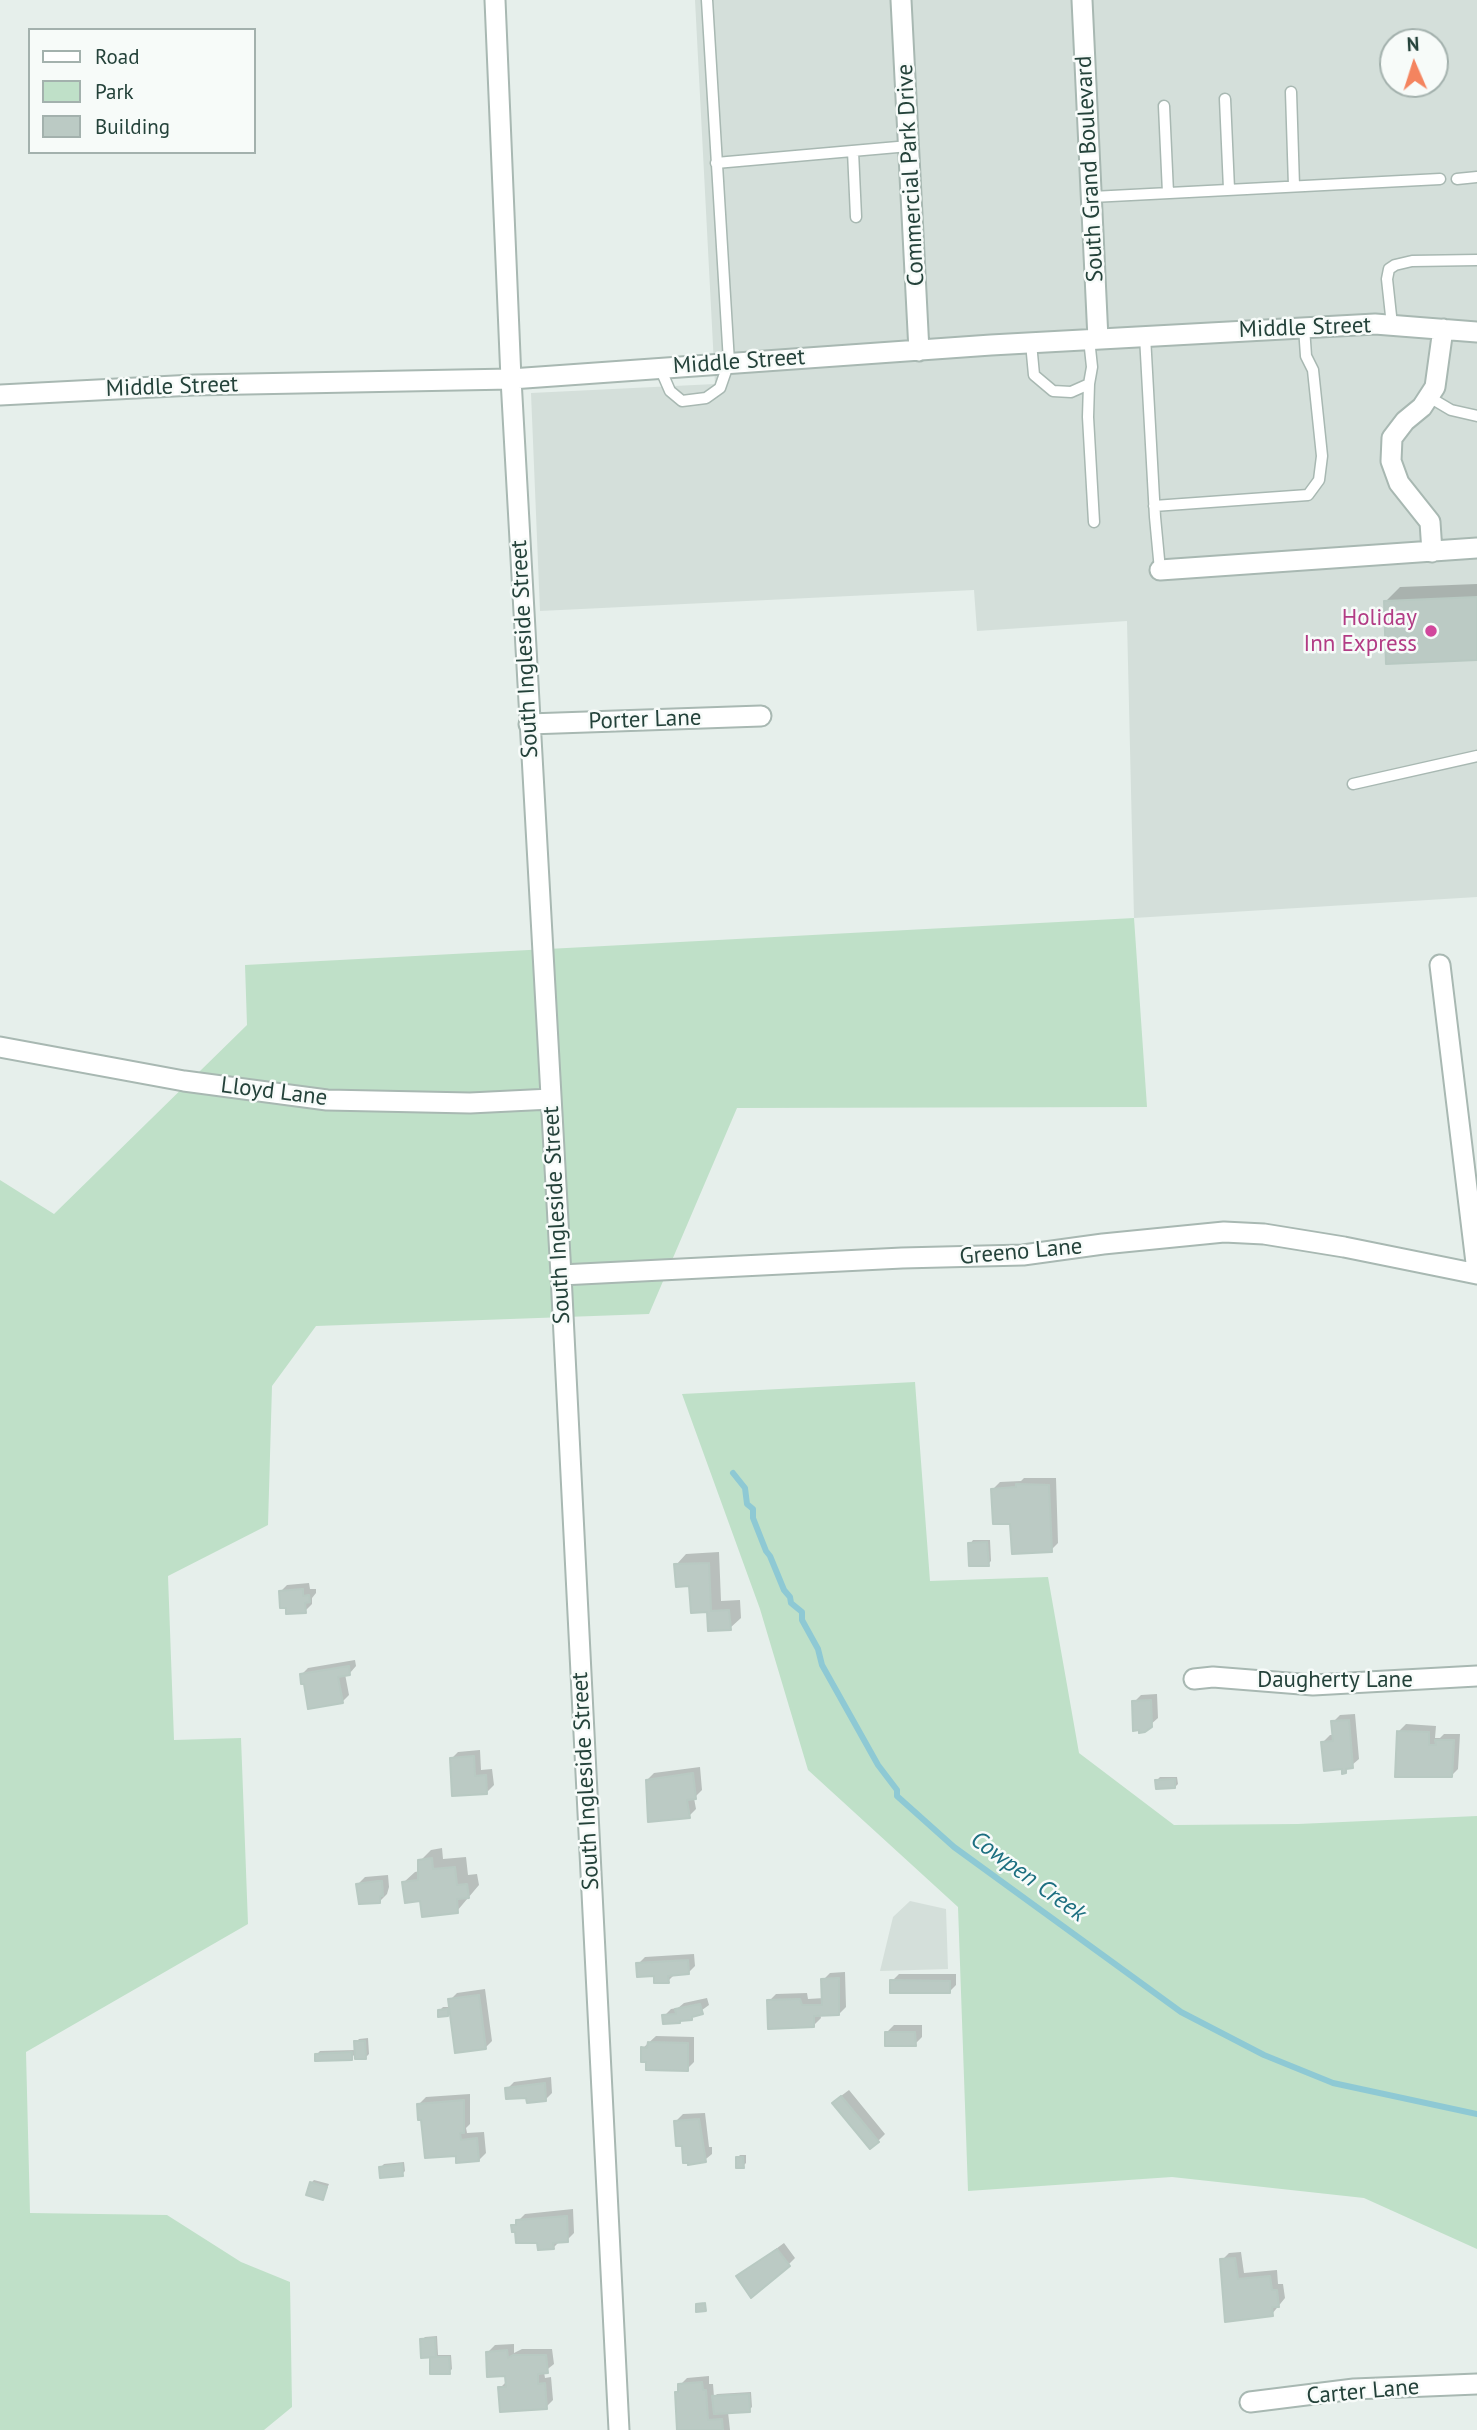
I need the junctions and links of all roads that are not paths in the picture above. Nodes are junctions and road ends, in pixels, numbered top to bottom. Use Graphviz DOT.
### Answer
graph roads {
  1 [pos="495,0"];
  2 [pos="707,0"];
  3 [pos="901,0"];
  4 [pos="1082,0"];
  5 [pos="1291,92"];
  6 [pos="1225,99"];
  7 [pos="1164,106"];
  8 [pos="910,146"];
  9 [pos="853,150"];
  10 [pos="716,163"];
  11 [pos="1477,177"];
  12 [pos="1440,179"];
  13 [pos="1457,179"];
  14 [pos="1294,186"];
  15 [pos="1229,189"];
  16 [pos="1168,193"];
  17 [pos="1092,197"];
  18 [pos="856,217"];
  19 [pos="1477,260"];
  20 [pos="1392,326"];
  21 [pos="1304,327"];
  22 [pos="1443,329"];
  23 [pos="1477,332"];
  24 [pos="1145,336"];
  25 [pos="1093,339"];
  26 [pos="1031,343"];
  27 [pos="919,351"];
  28 [pos="729,362"];
  29 [pos="660,367"];
  30 [pos="510,379"];
  31 [pos="1089,384"];
  32 [pos="0,395"];
  33 [pos="1429,397"];
  34 [pos="1477,416"];
  35 [pos="1154,506"];
  36 [pos="1094,522"];
  37 [pos="1477,548"];
  38 [pos="1432,552"];
  39 [pos="1160,570"];
  40 [pos="761,716"];
  41 [pos="529,724"];
  42 [pos="1477,756"];
  43 [pos="1353,783"];
  44 [pos="1440,965"];
  45 [pos="0,1047"];
  46 [pos="551,1099"];
  47 [pos="1477,1273"];
  48 [pos="561,1275"];
  49 [pos="1477,1676"];
  50 [pos="1194,1679"];
  51 [pos="1477,2384"];
  52 [pos="1250,2402"];
  53 [pos="619,2430"];
  1 -- 30 [label="street, South Ingleside Street"];
  2 -- 10 [label="lane"];
  3 -- 8 [label="street, Commercial Park Drive"];
  4 -- 17 [label="street, South Grand Boulevard"];
  5 -- 14 [label="lane"];
  6 -- 15 [label="lane"];
  7 -- 16 [label="lane"];
  8 -- 9 [label="lane"];
  8 -- 27 [label="street, Commercial Park Drive"];
  9 -- 10 [label="lane"];
  9 -- 18 [label="lane"];
  10 -- 28 [label="lane"];
  11 -- 13 [label="lane"];
  12 -- 14 [label="lane"];
  14 -- 15 [label="lane"];
  15 -- 16 [label="lane"];
  16 -- 17 [label="lane"];
  17 -- 25 [label="street, South Grand Boulevard"];
  19 -- 20 [label="lane"];
  20 -- 21 [label="street, Middle Street"];
  20 -- 22 [label="street, Middle Street"];
  21 -- 24 [label="street, Middle Street"];
  21 -- 35 [label="lane"];
  22 -- 23 [label="street, Middle Street"];
  22 -- 33 [label="street"];
  24 -- 25 [label="street, Middle Street"];
  24 -- 35 [label="lane"];
  25 -- 26 [label="street, Middle Street"];
  25 -- 31 [label="lane"];
  26 -- 27 [label="street, Middle Street"];
  26 -- 31 [label="lane"];
  27 -- 28 [label="street, Middle Street"];
  28 -- 29 [label="street, Middle Street"];
  28 -- 29 [label="lane"];
  29 -- 30 [label="street, Middle Street"];
  30 -- 32 [label="street, Middle Street"];
  30 -- 41 [label="street, South Ingleside Street"];
  31 -- 36 [label="lane"];
  33 -- 34 [label="lane"];
  33 -- 38 [label="street"];
  35 -- 39 [label="lane"];
  37 -- 38 [label="street"];
  38 -- 39 [label="street"];
  40 -- 41 [label="street, Porter Lane"];
  41 -- 46 [label="street, South Ingleside Street"];
  42 -- 43 [label="lane"];
  44 -- 47 [label="street"];
  45 -- 46 [label="street, Lloyd Lane"];
  46 -- 48 [label="street, South Ingleside Street"];
  47 -- 48 [label="street, Greeno Lane"];
  48 -- 53 [label="street, South Ingleside Street"];
  49 -- 50 [label="street, Daugherty Lane"];
  51 -- 52 [label="street, Carter Lane"];
}
